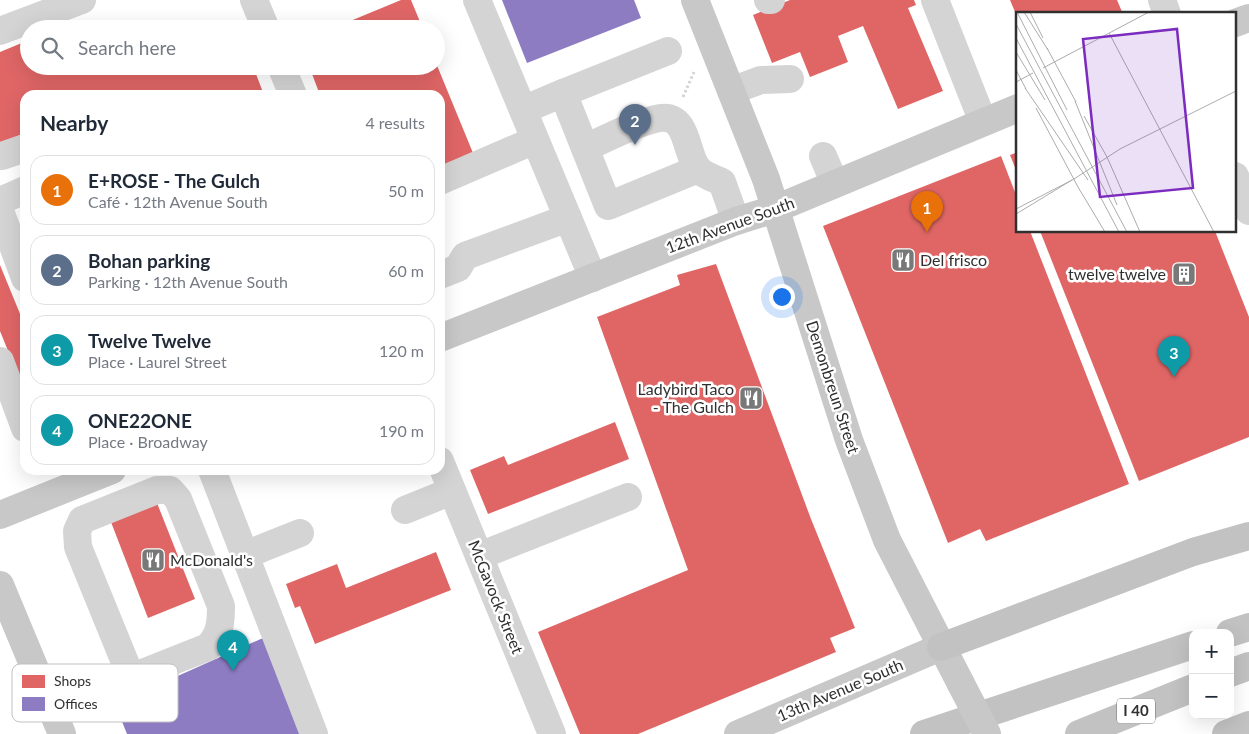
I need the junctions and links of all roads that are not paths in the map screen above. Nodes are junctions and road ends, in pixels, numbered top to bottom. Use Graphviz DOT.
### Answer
graph roads {
  1 [pos="82,0"];
  2 [pos="254,0"];
  3 [pos="477,0"];
  4 [pos="695,0"];
  5 [pos="935,0"];
  6 [pos="1162,0"];
  7 [pos="1166,12"];
  8 [pos="1249,18"];
  9 [pos="29,20"];
  10 [pos="262,20"];
  11 [pos="20,23"];
  12 [pos="1236,23"];
  13 [pos="0,31"];
  14 [pos="668,50"];
  15 [pos="285,75"];
  16 [pos="790,79"];
  17 [pos="291,90"];
  18 [pos="731,91"];
  19 [pos="563,93"];
  20 [pos="1016,109"];
  21 [pos="522,110"];
  22 [pos="983,122"];
  23 [pos="535,140"];
  24 [pos="585,148"];
  25 [pos="823,156"];
  26 [pos="698,169"];
  27 [pos="1236,178"];
  28 [pos="445,179"];
  29 [pos="834,184"];
  30 [pos="20,192"];
  31 [pos="0,201"];
  32 [pos="775,209"];
  33 [pos="0,211"];
  34 [pos="1249,211"];
  35 [pos="568,218"];
  36 [pos="736,221"];
  37 [pos="20,265"];
  38 [pos="445,273"];
  39 [pos="593,278"];
  40 [pos="445,336"];
  41 [pos="0,361"];
  42 [pos="20,415"];
  43 [pos="445,474"];
  44 [pos="95,475"];
  45 [pos="214,475"];
  46 [pos="452,491"];
  47 [pos="628,497"];
  48 [pos="405,510"];
  49 [pos="0,515"];
  50 [pos="300,533"];
  51 [pos="1249,536"];
  52 [pos="245,555"];
  53 [pos="479,556"];
  54 [pos="0,585"];
  55 [pos="1249,627"];
  56 [pos="1234,632"];
  57 [pos="1189,646"];
  58 [pos="941,647"];
  59 [pos="33,664"];
  60 [pos="126,664"];
  61 [pos="164,664"];
  62 [pos="1249,666"];
  63 [pos="1234,672"];
  64 [pos="1189,690"];
  65 [pos="57,722"];
  66 [pos="1249,725"];
  67 [pos="62,734"];
  68 [pos="314,734"];
  69 [pos="552,734"];
  70 [pos="738,734"];
  71 [pos="924,734"];
  72 [pos="987,734"];
  73 [pos="1079,734"];
  74 [pos="1226,734"];
  1 -- 9 [label="street"];
  2 -- 10 [label="street"];
  3 -- 21 [label="street"];
  4 -- 18 [label="main road, Demonbreun Street"];
  5 -- 22 [label="street"];
  6 -- 7 [label="street"];
  8 -- 12 [label="main road"];
  11 -- 13 [label="street"];
  14 -- 19 [label="street"];
  15 -- 17 [label="street"];
  16 -- 18 [label="street"];
  18 -- 32 [label="main road, Demonbreun Street"];
  19 -- 21 [label="street"];
  19 -- 24 [label="street"];
  20 -- 22 [label="main road, 12th Avenue South"];
  21 -- 23 [label="street"];
  22 -- 29 [label="main road, 12th Avenue South"];
  23 -- 28 [label="street"];
  23 -- 35 [label="street"];
  24 -- 26 [label="street"];
  24 -- 26 [label="street"];
  25 -- 29 [label="street"];
  26 -- 36 [label="street"];
  27 -- 34 [label="street"];
  29 -- 32 [label="main road, 12th Avenue South"];
  30 -- 31 [label="street"];
  32 -- 36 [label="main road, 12th Avenue South"];
  32 -- 58 [label="main road, Demonbreun Street"];
  33 -- 37 [label="street"];
  35 -- 38 [label="street"];
  35 -- 39 [label="street"];
  36 -- 39 [label="main road, 12th Avenue South"];
  39 -- 40 [label="main road, 12th Avenue South"];
  41 -- 42 [label="street"];
  43 -- 46 [label="street, McGavock Street"];
  44 -- 49 [label="main road"];
  45 -- 52 [label="street"];
  46 -- 48 [label="street"];
  46 -- 53 [label="street, McGavock Street"];
  47 -- 53 [label="street"];
  50 -- 52 [label="street"];
  51 -- 58 [label="highway"];
  52 -- 68 [label="street"];
  53 -- 69 [label="street, McGavock Street"];
  54 -- 59 [label="main road"];
  55 -- 56 [label="highway"];
  57 -- 71 [label="highway"];
  58 -- 70 [label="main road, 13th Avenue South"];
  58 -- 72 [label="main road, Demonbreun Street, bridge"];
  60 -- 61 [label="street"];
  62 -- 63 [label="highway"];
  64 -- 73 [label="highway, I 40"];
  65 -- 67 [label="main road"];
  66 -- 74 [label="highway"];
}
